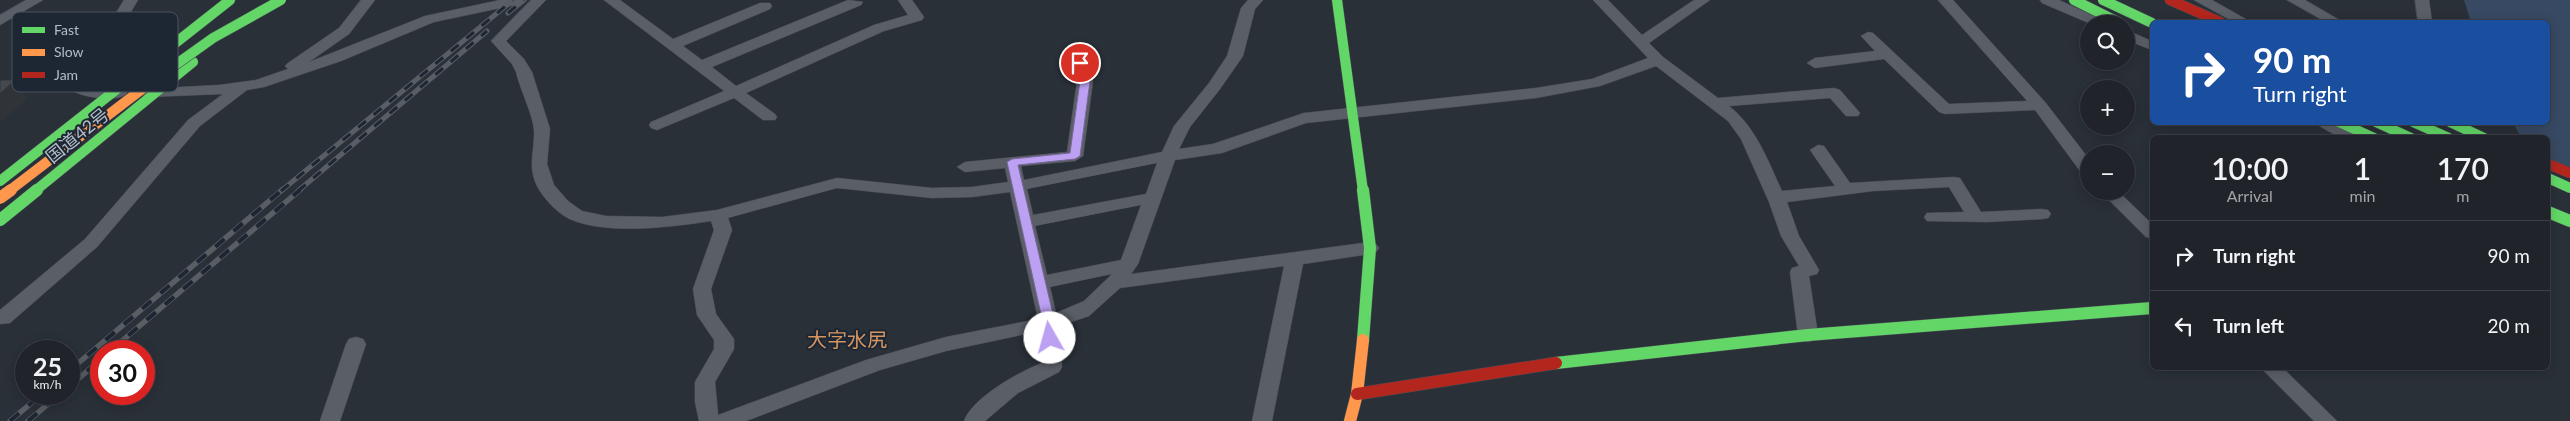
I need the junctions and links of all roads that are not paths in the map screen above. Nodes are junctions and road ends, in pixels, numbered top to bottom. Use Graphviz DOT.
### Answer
graph roads {
  1 [pos="36,0"];
  2 [pos="131,0"];
  3 [pos="230,0"];
  4 [pos="270,0"];
  5 [pos="281,0"];
  6 [pos="368,0"];
  7 [pos="520,0"];
  8 [pos="539,0"];
  9 [pos="610,0"];
  10 [pos="905,0"];
  11 [pos="1256,0"];
  12 [pos="1337,0"];
  13 [pos="1600,0"];
  14 [pos="1703,0"];
  15 [pos="1945,0"];
  16 [pos="2047,0"];
  17 [pos="2074,0"];
  18 [pos="2103,0"];
  19 [pos="2170,0"];
  20 [pos="2201,0"];
  21 [pos="2294,0"];
  22 [pos="2422,0"];
  23 [pos="497,2"];
  24 [pos="856,2"];
  25 [pos="765,6"];
  26 [pos="15,12"];
  27 [pos="124,12"];
  28 [pos="12,14"];
  29 [pos="2083,15"];
  30 [pos="2104,15"];
  31 [pos="2215,20"];
  32 [pos="2240,20"];
  33 [pos="2332,20"];
  34 [pos="2425,20"];
  35 [pos="0,21"];
  36 [pos="2150,22"];
  37 [pos="2135,30"];
  38 [pos="1868,36"];
  39 [pos="2150,37"];
  40 [pos="2135,38"];
  41 [pos="178,41"];
  42 [pos="1641,41"];
  43 [pos="672,45"];
  44 [pos="2150,45"];
  45 [pos="1075,46"];
  46 [pos="1887,54"];
  47 [pos="1658,60"];
  48 [pos="178,61"];
  49 [pos="1815,63"];
  50 [pos="702,66"];
  51 [pos="178,75"];
  52 [pos="270,81"];
  53 [pos="242,87"];
  54 [pos="178,90"];
  55 [pos="88,92"];
  56 [pos="134,92"];
  57 [pos="138,92"];
  58 [pos="157,92"];
  59 [pos="736,92"];
  60 [pos="111,93"];
  61 [pos="1714,103"];
  62 [pos="2039,106"];
  63 [pos="1354,113"];
  64 [pos="1852,113"];
  65 [pos="769,117"];
  66 [pos="657,125"];
  67 [pos="2326,125"];
  68 [pos="2346,125"];
  69 [pos="2383,125"];
  70 [pos="2420,125"];
  71 [pos="2456,125"];
  72 [pos="2347,135"];
  73 [pos="2367,135"];
  74 [pos="2404,135"];
  75 [pos="2442,135"];
  76 [pos="2478,135"];
  77 [pos="1818,150"];
  78 [pos="1168,156"];
  79 [pos="2080,159"];
  80 [pos="1012,162"];
  81 [pos="2550,165"];
  82 [pos="965,168"];
  83 [pos="2570,174"];
  84 [pos="2550,180"];
  85 [pos="0,181"];
  86 [pos="2550,181"];
  87 [pos="2570,183"];
  88 [pos="1017,186"];
  89 [pos="2570,188"];
  90 [pos="1846,190"];
  91 [pos="1775,196"];
  92 [pos="0,198"];
  93 [pos="1153,198"];
  94 [pos="2117,200"];
  95 [pos="2550,213"];
  96 [pos="2042,214"];
  97 [pos="718,215"];
  98 [pos="1933,217"];
  99 [pos="1976,217"];
  100 [pos="0,220"];
  101 [pos="2570,221"];
  102 [pos="1026,222"];
  103 [pos="2150,231"];
  104 [pos="1370,248"];
  105 [pos="1295,259"];
  106 [pos="1129,264"];
  107 [pos="1115,282"];
  108 [pos="1040,283"];
  109 [pos="2150,308"];
  110 [pos="1,323"];
  111 [pos="1049,323"];
  112 [pos="1808,335"];
  113 [pos="356,344"];
  114 [pos="2273,370"];
  115 [pos="1357,394"];
  116 [pos="974,420"];
  117 [pos="330,421"];
  118 [pos="709,421"];
  119 [pos="724,421"];
  120 [pos="1262,421"];
  121 [pos="1350,421"];
  122 [pos="2327,421"];
  1 -- 26 [label="street"];
  2 -- 27 [label="street"];
  3 -- 41 [label="main road, 国道42号"];
  4 -- 51 [label="main road, 国道42号"];
  5 -- 48 [label="main road, bridge"];
  6 -- 52 [label="street"];
  7 -- 23 [label="street"];
  8 -- 97 [label="street"];
  9 -- 43 [label="street"];
  10 -- 59 [label="street"];
  11 -- 78 [label="street"];
  12 -- 63 [label="main road"];
  13 -- 42 [label="street"];
  14 -- 42 [label="street"];
  15 -- 62 [label="street"];
  16 -- 29 [label="street"];
  17 -- 30 [label="main road"];
  18 -- 36 [label="main road"];
  19 -- 31 [label="main road"];
  20 -- 32 [label="street"];
  21 -- 33 [label="street"];
  22 -- 34 [label="street"];
  23 -- 52 [label="street"];
  24 -- 50 [label="street"];
  25 -- 43 [label="street"];
  28 -- 35 [label="street"];
  37 -- 39 [label="main road"];
  38 -- 46 [label="street"];
  40 -- 44 [label="street"];
  42 -- 47 [label="street"];
  43 -- 50 [label="street"];
  45 -- 80 [label="street"];
  46 -- 49 [label="street"];
  46 -- 62 [label="street"];
  47 -- 61 [label="street"];
  47 -- 63 [label="street"];
  50 -- 59 [label="street"];
  52 -- 53 [label="street"];
  53 -- 54 [label="street"];
  53 -- 110 [label="street"];
  55 -- 60 [label="street"];
  56 -- 60 [label="street"];
  57 -- 92 [label="main road, bridge"];
  58 -- 100 [label="main road, 国道42号"];
  59 -- 65 [label="street"];
  59 -- 66 [label="street"];
  60 -- 85 [label="main road, 国道42号"];
  61 -- 64 [label="street"];
  61 -- 91 [label="street"];
  62 -- 79 [label="street"];
  63 -- 78 [label="street"];
  63 -- 104 [label="main road"];
  67 -- 72 [label="street"];
  68 -- 73 [label="main road"];
  69 -- 74 [label="main road"];
  70 -- 75 [label="main road, bridge"];
  71 -- 76 [label="main road"];
  77 -- 90 [label="street"];
  78 -- 88 [label="street"];
  78 -- 93 [label="street"];
  80 -- 82 [label="street"];
  80 -- 88 [label="street"];
  81 -- 83 [label="main road"];
  84 -- 87 [label="main road"];
  86 -- 89 [label="main road, bridge"];
  88 -- 97 [label="street"];
  88 -- 102 [label="street"];
  90 -- 91 [label="street"];
  90 -- 99 [label="street"];
  91 -- 112 [label="street"];
  93 -- 102 [label="street"];
  93 -- 106 [label="street"];
  94 -- 103 [label="street"];
  95 -- 101 [label="main road"];
  96 -- 99 [label="street"];
  97 -- 118 [label="street"];
  98 -- 99 [label="street"];
  102 -- 108 [label="street"];
  104 -- 105 [label="street"];
  104 -- 115 [label="main road"];
  105 -- 107 [label="street"];
  105 -- 120 [label="street"];
  106 -- 107 [label="street"];
  106 -- 108 [label="street"];
  107 -- 111 [label="street"];
  108 -- 111 [label="street"];
  109 -- 112 [label="main road"];
  111 -- 116 [label="street"];
  111 -- 119 [label="street"];
  112 -- 115 [label="main road"];
  113 -- 117 [label="street"];
  114 -- 122 [label="street"];
  115 -- 121 [label="main road"];
}
